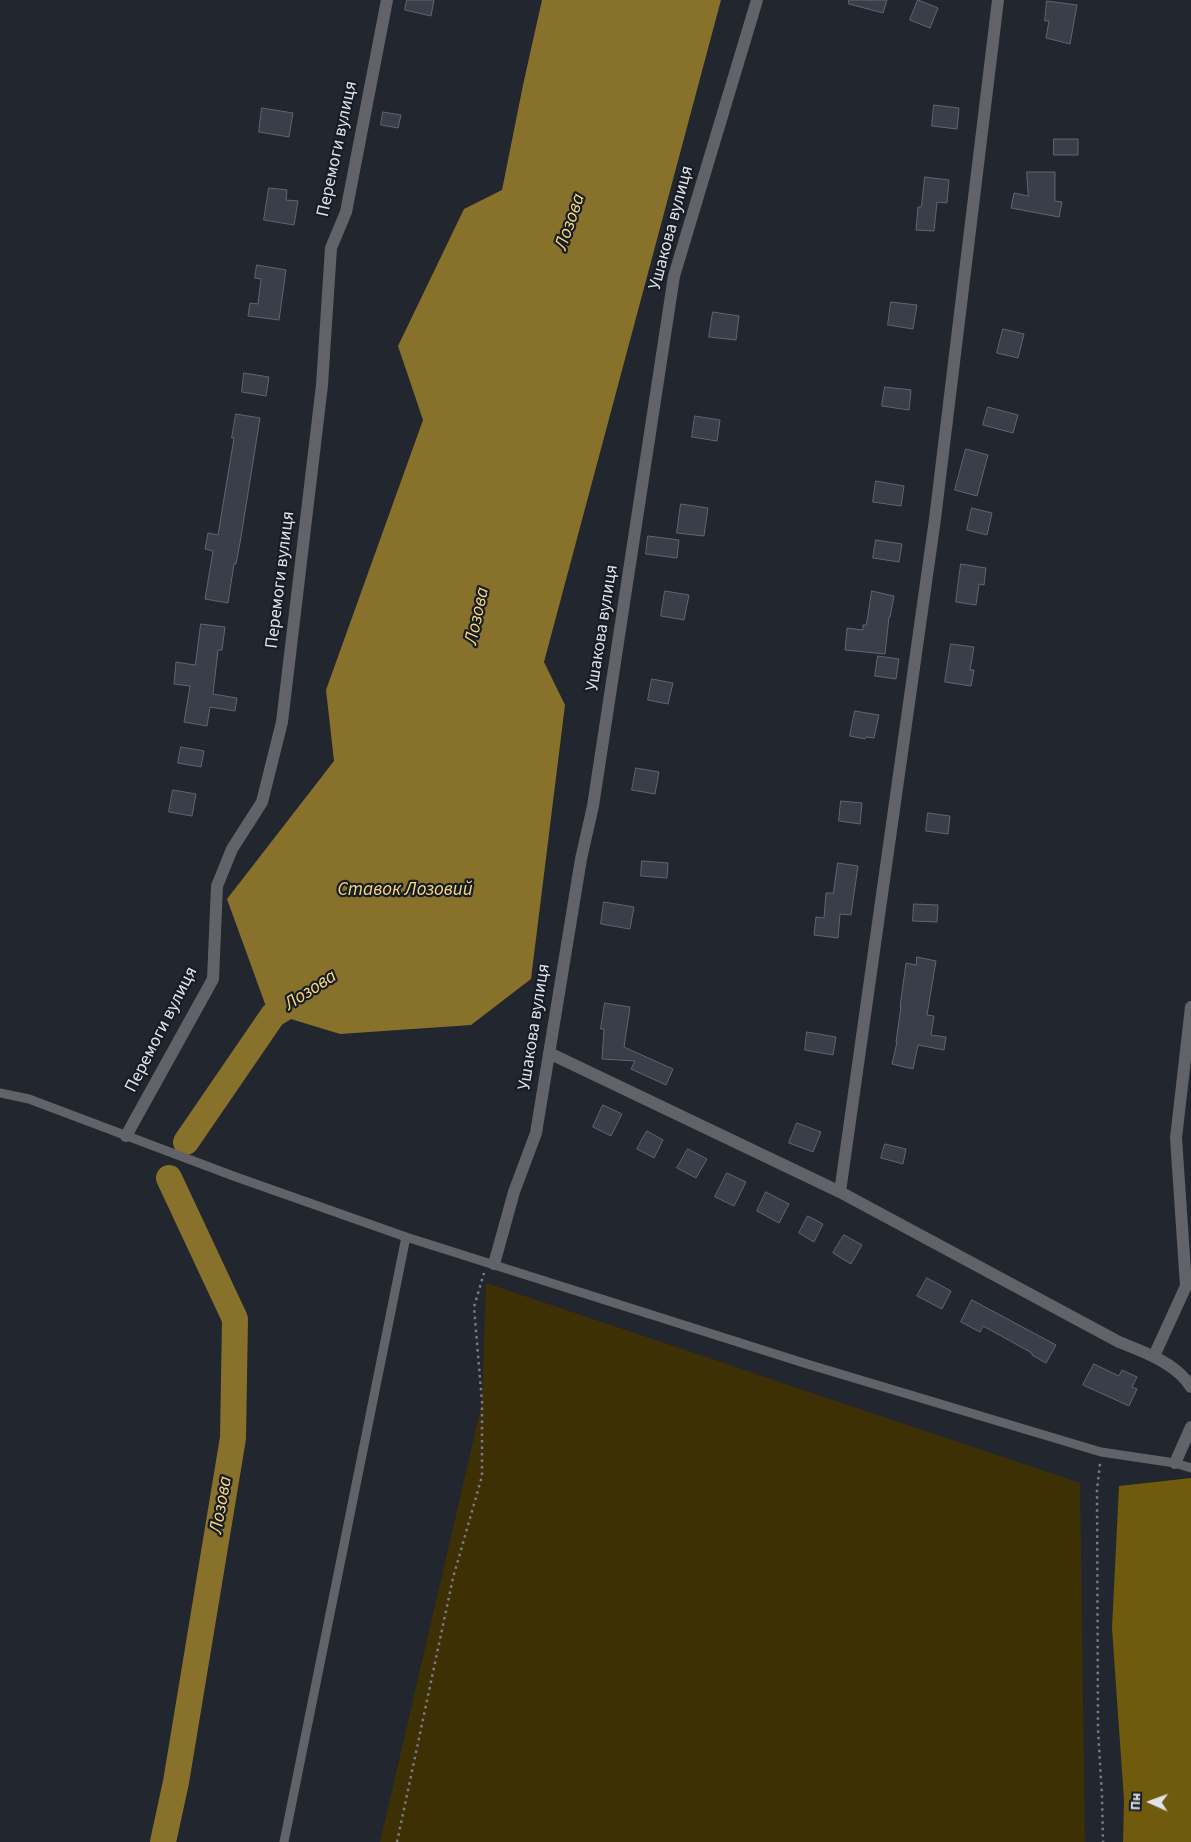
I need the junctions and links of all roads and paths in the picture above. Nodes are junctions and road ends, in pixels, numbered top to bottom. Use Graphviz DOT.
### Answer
graph roads {
  1 [pos="387,0"];
  2 [pos="757,0"];
  3 [pos="998,0"];
  4 [pos="1191,1007"];
  5 [pos="549,1053"];
  6 [pos="0,1093"];
  7 [pos="126,1136"];
  8 [pos="840,1192"];
  9 [pos="406,1237"];
  10 [pos="490,1263"];
  11 [pos="1189,1286"];
  12 [pos="1154,1356"];
  13 [pos="1191,1387"];
  14 [pos="1191,1427"];
  15 [pos="1101,1452"];
  16 [pos="1175,1463"];
  17 [pos="1191,1468"];
  18 [pos="284,1842"];
  19 [pos="397,1842"];
  20 [pos="1103,1842"];
  1 -- 7 [label="street, Перемоги вулиця"];
  2 -- 5 [label="street, Ушакова вулиця"];
  3 -- 8 [label="street"];
  4 -- 11 [label="street"];
  5 -- 8 [label="street"];
  5 -- 10 [label="street, Ушакова вулиця"];
  6 -- 7 [label="lane"];
  7 -- 9 [label="lane"];
  8 -- 12 [label="street"];
  9 -- 10 [label="lane"];
  9 -- 18 [label="lane"];
  10 -- 15 [label="lane"];
  10 -- 19 [label="path"];
  11 -- 12 [label="street"];
  12 -- 13 [label="street"];
  14 -- 16 [label="street"];
  15 -- 16 [label="lane"];
  15 -- 20 [label="path"];
  16 -- 17 [label="lane"];
}
